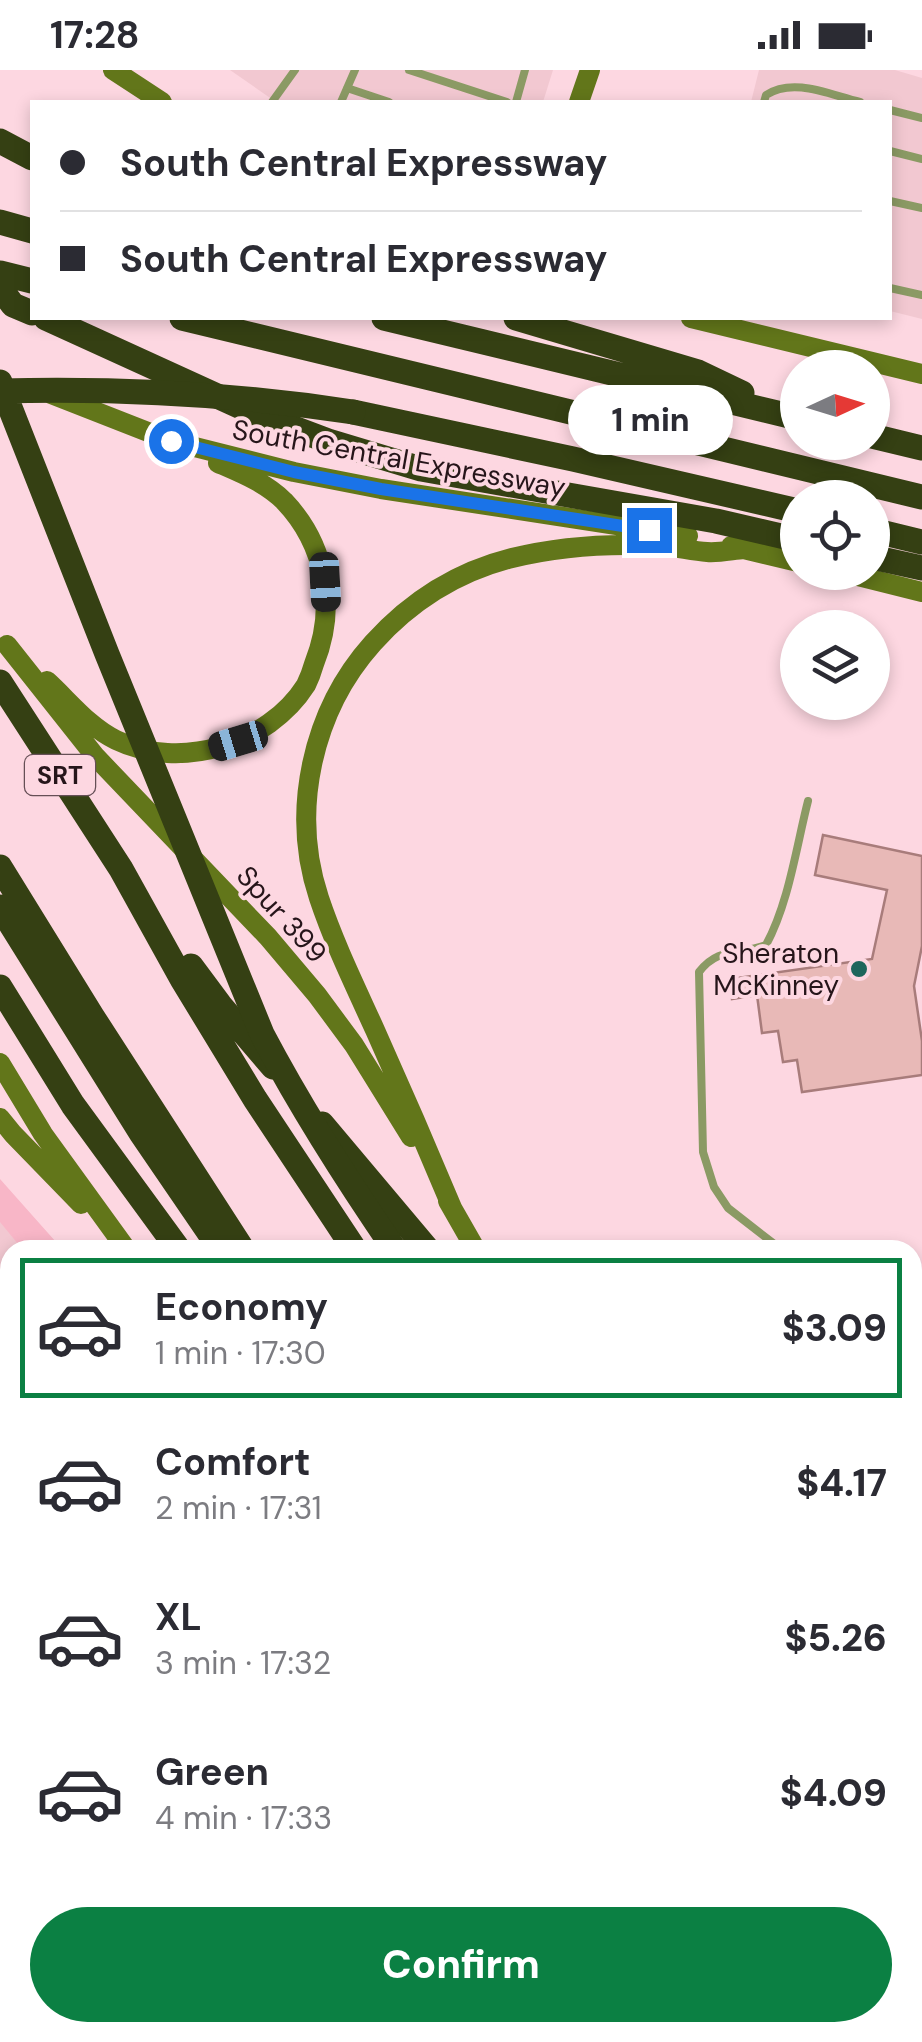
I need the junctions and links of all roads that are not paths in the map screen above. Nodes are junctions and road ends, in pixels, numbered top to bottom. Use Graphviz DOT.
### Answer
graph roads {
  1 [pos="113,70"];
  2 [pos="295,70"];
  3 [pos="355,70"];
  4 [pos="409,70"];
  5 [pos="525,70"];
  6 [pos="590,70"];
  7 [pos="347,88"];
  8 [pos="159,100"];
  9 [pos="273,100"];
  10 [pos="342,100"];
  11 [pos="384,100"];
  12 [pos="501,100"];
  13 [pos="517,100"];
  14 [pos="580,100"];
  15 [pos="765,100"];
  16 [pos="852,100"];
  17 [pos="892,110"];
  18 [pos="922,118"];
  19 [pos="0,145"];
  20 [pos="892,152"];
  21 [pos="30,155"];
  22 [pos="922,160"];
  23 [pos="892,200"];
  24 [pos="922,208"];
  25 [pos="0,222"];
  26 [pos="30,230"];
  27 [pos="0,274"];
  28 [pos="30,281"];
  29 [pos="0,288"];
  30 [pos="892,288"];
  31 [pos="922,296"];
  32 [pos="30,311"];
  33 [pos="50,320"];
  34 [pos="190,320"];
  35 [pos="392,320"];
  36 [pos="523,320"];
  37 [pos="699,320"];
  38 [pos="0,374"];
  39 [pos="922,374"];
  40 [pos="0,382"];
  41 [pos="0,391"];
  42 [pos="780,410"];
  43 [pos="780,413"];
  44 [pos="890,440"];
  45 [pos="171,441"];
  46 [pos="922,448"];
  47 [pos="922,497"];
  48 [pos="780,507"];
  49 [pos="890,534"];
  50 [pos="780,536"];
  51 [pos="922,542"];
  52 [pos="744,548"];
  53 [pos="780,557"];
  54 [pos="890,561"];
  55 [pos="922,568"];
  56 [pos="890,584"];
  57 [pos="922,592"];
  58 [pos="4,639"];
  59 [pos="0,682"];
  60 [pos="808,801"];
  61 [pos="0,867"];
  62 [pos="121,869"];
  63 [pos="0,907"];
  64 [pos="0,987"];
  65 [pos="0,1063"];
  66 [pos="0,1118"];
  67 [pos="453,1210"];
  68 [pos="116,1240"];
  69 [pos="119,1240"];
  70 [pos="172,1240"];
  71 [pos="214,1240"];
  72 [pos="236,1240"];
  73 [pos="349,1240"];
  74 [pos="388,1240"];
  75 [pos="420,1240"];
  76 [pos="470,1240"];
  77 [pos="769,1240"];
  1 -- 8 [label="main road"];
  2 -- 9 [label="lane"];
  3 -- 7 [label="lane"];
  4 -- 12 [label="lane"];
  5 -- 13 [label="lane"];
  6 -- 14 [label="main road"];
  7 -- 10 [label="lane"];
  7 -- 11 [label="lane"];
  15 -- 16 [label="lane"];
  17 -- 18 [label="lane"];
  19 -- 21 [label="highway, bridge"];
  20 -- 22 [label="lane"];
  23 -- 24 [label="lane"];
  25 -- 26 [label="highway"];
  27 -- 28 [label="highway"];
  29 -- 32 [label="highway"];
  30 -- 31 [label="lane"];
  33 -- 50 [label="highway"];
  34 -- 47 [label="highway"];
  35 -- 43 [label="highway"];
  36 -- 42 [label="highway"];
  37 -- 39 [label="main road"];
  38 -- 45 [label="main road, South Central Expressway"];
  40 -- 74 [label="highway, bridge"];
  41 -- 48 [label="highway, bridge"];
  44 -- 46 [label="highway"];
  45 -- 52 [label="main road, South Central Expressway"];
  45 -- 58 [label="main road"];
  49 -- 51 [label="highway"];
  52 -- 53 [label="main road, South Central Expressway"];
  52 -- 67 [label="main road"];
  54 -- 55 [label="highway"];
  56 -- 57 [label="main road"];
  58 -- 67 [label="main road, Spur 399"];
  59 -- 62 [label="highway, SRT"];
  60 -- 77 [label="lane"];
  61 -- 72 [label="highway"];
  62 -- 73 [label="highway, SRT"];
  62 -- 75 [label="highway"];
  63 -- 71 [label="highway"];
  64 -- 70 [label="highway"];
  65 -- 69 [label="main road"];
  66 -- 68 [label="main road"];
  67 -- 76 [label="main road, Spur 399"];
}
